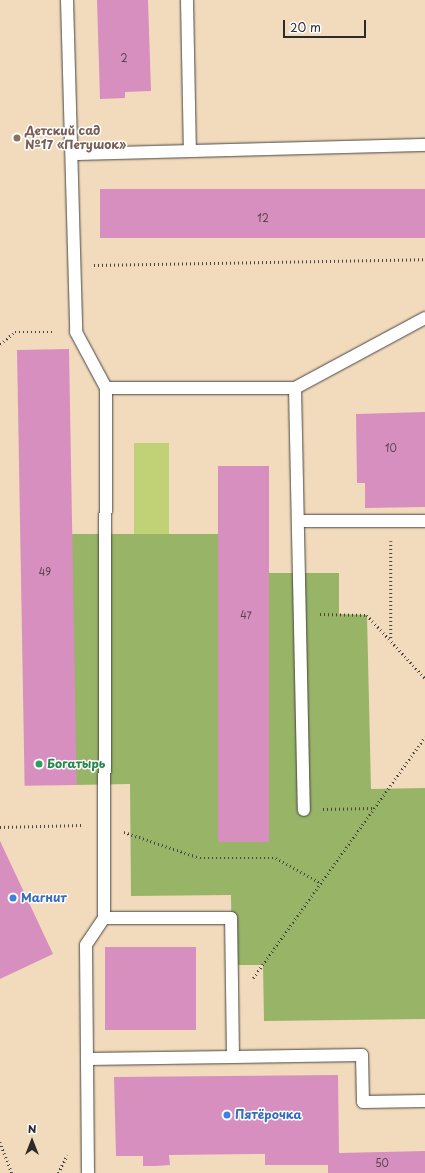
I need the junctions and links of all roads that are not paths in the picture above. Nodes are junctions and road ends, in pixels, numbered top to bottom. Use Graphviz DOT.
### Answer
graph roads {
  1 [pos="67,0"];
  2 [pos="187,0"];
  3 [pos="425,145"];
  4 [pos="190,151"];
  5 [pos="74,154"];
  6 [pos="425,318"];
  7 [pos="106,388"];
  8 [pos="295,388"];
  9 [pos="298,521"];
  10 [pos="425,521"];
  11 [pos="304,810"];
  12 [pos="104,918"];
  13 [pos="233,1057"];
  14 [pos="87,1058"];
  15 [pos="425,1101"];
  16 [pos="88,1173"];
  1 -- 5 [label="lane"];
  2 -- 4 [label="lane"];
  3 -- 4 [label="lane"];
  4 -- 5 [label="lane"];
  5 -- 7 [label="lane"];
  6 -- 8 [label="lane"];
  7 -- 8 [label="lane"];
  7 -- 12 [label="lane"];
  8 -- 9 [label="lane"];
  9 -- 10 [label="lane"];
  9 -- 11 [label="lane"];
  12 -- 13 [label="lane"];
  12 -- 14 [label="lane"];
  13 -- 14 [label="lane"];
  13 -- 15 [label="lane"];
  14 -- 16 [label="lane"];
}
